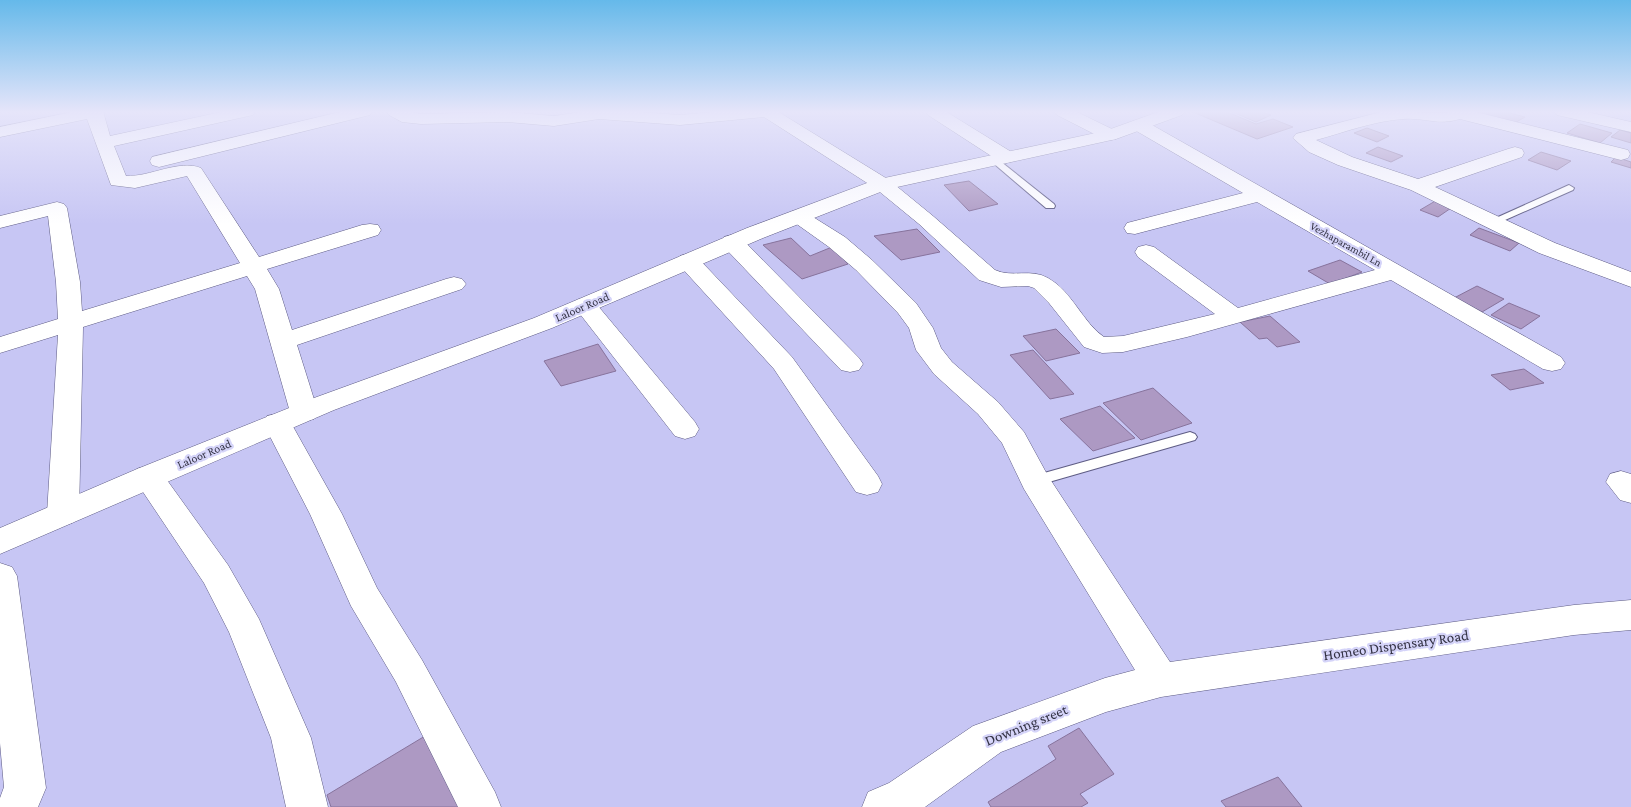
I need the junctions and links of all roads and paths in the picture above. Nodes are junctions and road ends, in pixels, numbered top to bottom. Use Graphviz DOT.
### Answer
graph roads {
  1 [pos="106,149"];
  2 [pos="208,149"];
  3 [pos="826,149"];
  4 [pos="987,149"];
  5 [pos="1045,149"];
  6 [pos="1181,149"];
  7 [pos="1317,149"];
  8 [pos="1601,149"];
  9 [pos="1516,153"];
  10 [pos="1621,154"];
  11 [pos="1000,158"];
  12 [pos="114,172"];
  13 [pos="882,184"];
  14 [pos="1418,186"];
  15 [pos="1569,188"];
  16 [pos="1259,194"];
  17 [pos="1050,206"];
  18 [pos="798,216"];
  19 [pos="0,222"];
  20 [pos="1492,222"];
  21 [pos="1135,228"];
  22 [pos="370,230"];
  23 [pos="732,242"];
  24 [pos="1146,252"];
  25 [pos="688,261"];
  26 [pos="253,265"];
  27 [pos="1395,272"];
  28 [pos="1631,280"];
  29 [pos="454,284"];
  30 [pos="586,305"];
  31 [pos="1233,316"];
  32 [pos="71,322"];
  33 [pos="283,341"];
  34 [pos="0,344"];
  35 [pos="1552,363"];
  36 [pos="850,364"];
  37 [pos="291,418"];
  38 [pos="685,429"];
  39 [pos="1190,437"];
  40 [pos="148,477"];
  41 [pos="1035,481"];
  42 [pos="867,484"];
  43 [pos="63,514"];
  44 [pos="0,542"];
  45 [pos="0,576"];
  46 [pos="1631,615"];
  47 [pos="1161,680"];
  48 [pos="900,804"];
  49 [pos="17,807"];
  50 [pos="307,807"];
  51 [pos="480,807"];
  1 -- 12 [label="street"];
  2 -- 12 [label="street"];
  3 -- 13 [label="street"];
  4 -- 11 [label="street"];
  5 -- 11 [label="street, Laloor Road"];
  6 -- 16 [label="street, Vezhaparambil Ln"];
  7 -- 14 [label="street"];
  8 -- 10 [label="street"];
  9 -- 14 [label="street"];
  11 -- 13 [label="street, Laloor Road"];
  11 -- 17 [label="lane"];
  12 -- 26 [label="street"];
  13 -- 18 [label="street, Laloor Road"];
  13 -- 31 [label="street"];
  14 -- 20 [label="street"];
  15 -- 20 [label="lane"];
  16 -- 21 [label="street"];
  16 -- 27 [label="street, Vezhaparambil Ln"];
  18 -- 23 [label="street, Laloor Road"];
  18 -- 41 [label="street"];
  19 -- 32 [label="street"];
  20 -- 28 [label="street"];
  22 -- 26 [label="street"];
  23 -- 25 [label="street, Laloor Road"];
  23 -- 36 [label="street"];
  24 -- 31 [label="street"];
  25 -- 30 [label="street, Laloor Road"];
  25 -- 42 [label="street"];
  26 -- 32 [label="street"];
  26 -- 33 [label="street"];
  27 -- 31 [label="street"];
  27 -- 35 [label="street, Vezhaparambil Ln"];
  29 -- 33 [label="street"];
  30 -- 37 [label="street, Laloor Road"];
  30 -- 38 [label="street"];
  32 -- 34 [label="street"];
  32 -- 43 [label="street"];
  33 -- 37 [label="street"];
  37 -- 40 [label="street, Laloor Road"];
  37 -- 51 [label="street"];
  39 -- 41 [label="lane"];
  40 -- 43 [label="street, Laloor Road"];
  40 -- 50 [label="street"];
  41 -- 47 [label="street"];
  43 -- 44 [label="street, Laloor Road"];
  45 -- 49 [label="street"];
  46 -- 47 [label="street, Homeo Dispensary Road"];
  47 -- 48 [label="street, Downing sreet"];
}
